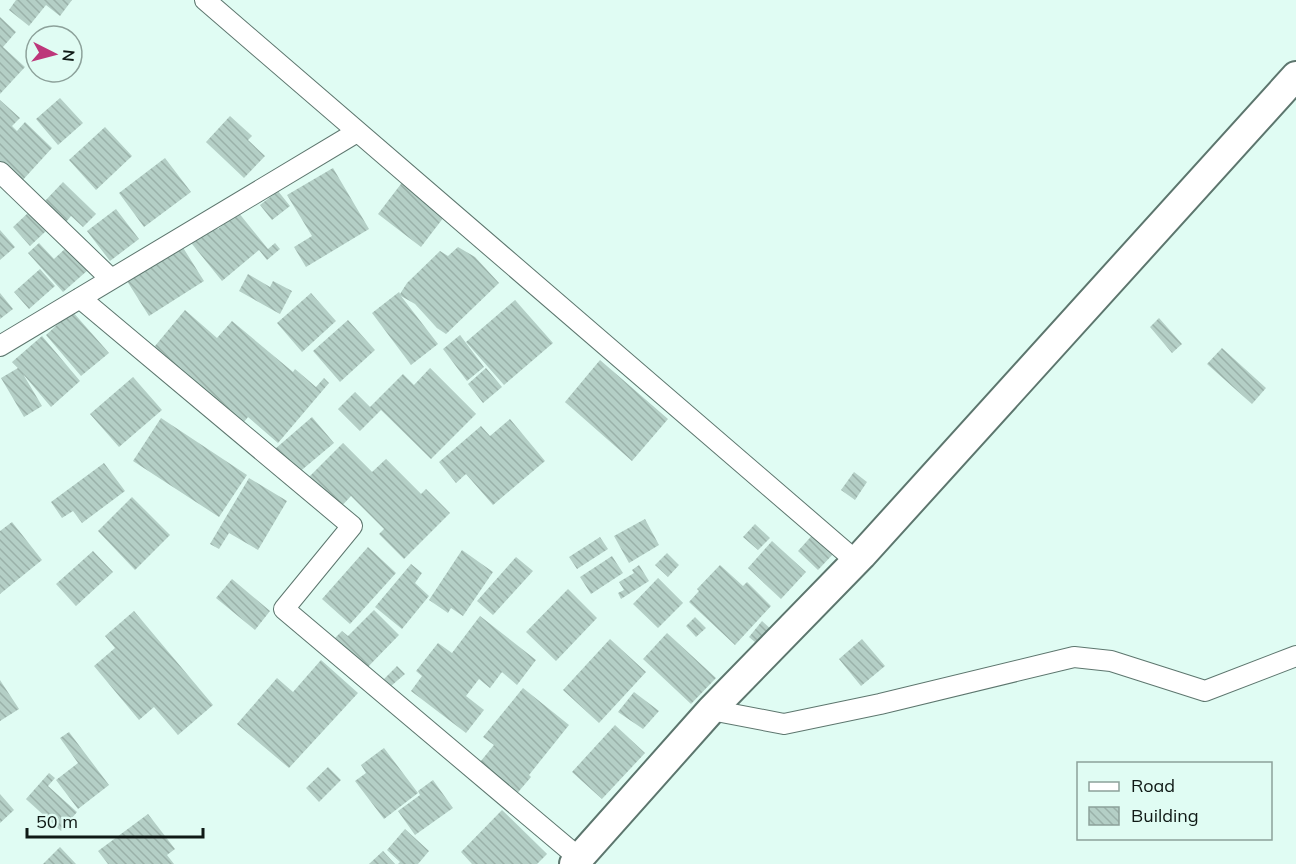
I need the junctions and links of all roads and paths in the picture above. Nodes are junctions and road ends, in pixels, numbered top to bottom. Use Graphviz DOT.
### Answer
graph roads {
  1 [pos="205,0"];
  2 [pos="1296,76"];
  3 [pos="357,132"];
  4 [pos="0,172"];
  5 [pos="111,279"];
  6 [pos="80,298"];
  7 [pos="0,346"];
  8 [pos="856,561"];
  9 [pos="1296,656"];
  10 [pos="711,710"];
  11 [pos="576,861"];
  1 -- 3 [label="street"];
  2 -- 8 [label="main road"];
  3 -- 5 [label="street"];
  3 -- 8 [label="street"];
  4 -- 5 [label="street"];
  5 -- 6 [label="street"];
  6 -- 7 [label="street"];
  6 -- 11 [label="street"];
  8 -- 10 [label="main road"];
  9 -- 10 [label="street"];
  10 -- 11 [label="main road"];
}
